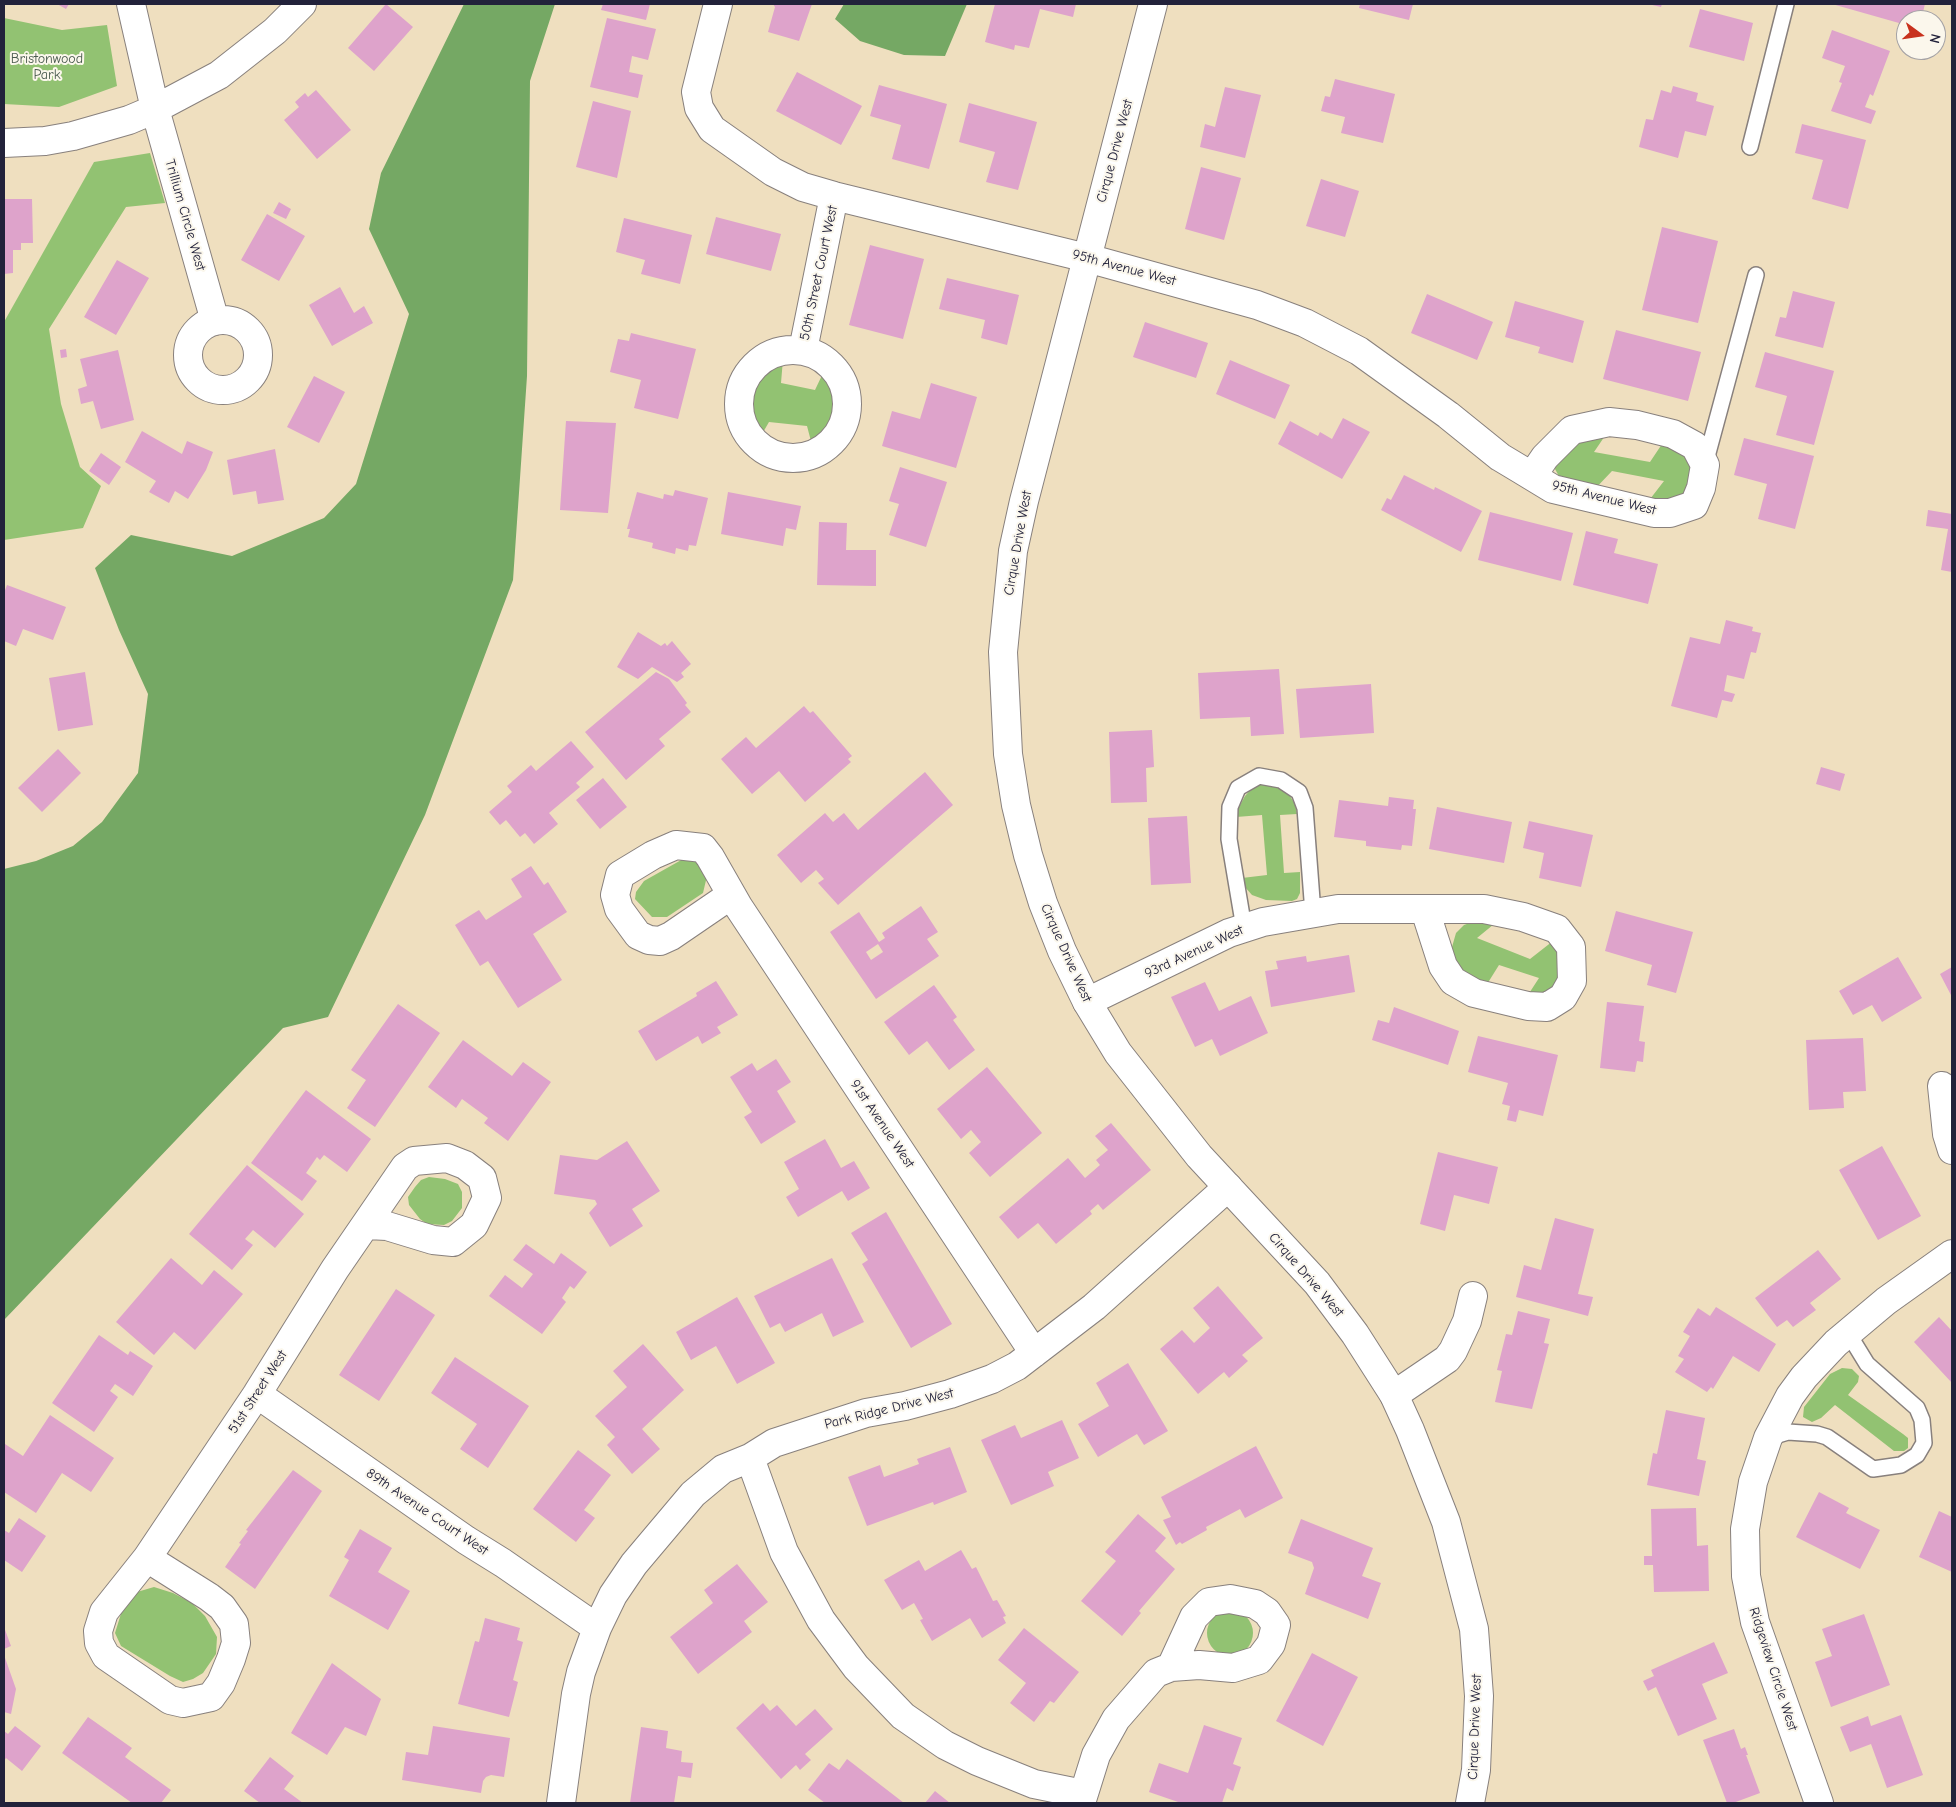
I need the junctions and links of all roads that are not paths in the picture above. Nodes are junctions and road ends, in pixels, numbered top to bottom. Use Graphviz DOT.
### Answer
graph roads {
  1 [pos="131,4"];
  2 [pos="302,4"];
  3 [pos="718,4"];
  4 [pos="1153,4"];
  5 [pos="1786,4"];
  6 [pos="155,109"];
  7 [pos="4,143"];
  8 [pos="1750,147"];
  9 [pos="834,196"];
  10 [pos="1088,258"];
  11 [pos="1756,275"];
  12 [pos="215,321"];
  13 [pos="803,350"];
  14 [pos="1705,465"];
  15 [pos="1532,476"];
  16 [pos="731,895"];
  17 [pos="1425,910"];
  18 [pos="1313,913"];
  19 [pos="1244,928"];
  20 [pos="1087,1002"];
  21 [pos="1942,1086"];
  22 [pos="1952,1150"];
  23 [pos="1228,1187"];
  24 [pos="367,1225"];
  25 [pos="1952,1254"];
  26 [pos="1473,1296"];
  27 [pos="1848,1333"];
  28 [pos="1034,1353"];
  29 [pos="257,1394"];
  30 [pos="1394,1395"];
  31 [pos="1768,1438"];
  32 [pos="750,1458"];
  33 [pos="147,1558"];
  34 [pos="597,1628"];
  35 [pos="1171,1667"];
  36 [pos="1082,1799"];
  37 [pos="561,1803"];
  38 [pos="1470,1803"];
  39 [pos="1819,1803"];
  1 -- 6 [label="street, Trillium Circle West"];
  2 -- 6 [label="street"];
  3 -- 9 [label="street, 95th Avenue West"];
  4 -- 10 [label="street, Cirque Drive West"];
  5 -- 8 [label="lane"];
  6 -- 7 [label="street"];
  6 -- 12 [label="street, Trillium Circle West"];
  9 -- 10 [label="street, 95th Avenue West"];
  9 -- 13 [label="street, 50th Street Court West"];
  10 -- 15 [label="street, 95th Avenue West"];
  10 -- 20 [label="street, Cirque Drive West"];
  11 -- 14 [label="lane"];
  14 -- 15 [label="street, 95th Avenue West"];
  14 -- 15 [label="street, 95th Avenue West"];
  16 -- 28 [label="street, 91st Avenue West"];
  17 -- 17 [label="street, 93rd Avenue West"];
  17 -- 18 [label="street, 93rd Avenue West"];
  18 -- 19 [label="street, 93rd Avenue West"];
  18 -- 19 [label="lane"];
  19 -- 20 [label="street, 93rd Avenue West"];
  20 -- 23 [label="street, Cirque Drive West"];
  21 -- 22 [label="street"];
  23 -- 28 [label="street, Park Ridge Drive West"];
  23 -- 30 [label="street, Cirque Drive West"];
  24 -- 29 [label="street, 51st Street West"];
  25 -- 27 [label="street, Ridgeview Circle West"];
  26 -- 30 [label="street"];
  27 -- 31 [label="street, Ridgeview Circle West"];
  27 -- 31 [label="lane"];
  28 -- 32 [label="street, Park Ridge Drive West"];
  29 -- 33 [label="street, 51st Street West"];
  29 -- 34 [label="street, 89th Avenue Court West"];
  30 -- 38 [label="street, Cirque Drive West"];
  31 -- 39 [label="street, Ridgeview Circle West"];
  32 -- 34 [label="street, Park Ridge Drive West"];
  32 -- 36 [label="street"];
  33 -- 33 [label="street, 51st Street West"];
  34 -- 37 [label="street, Park Ridge Drive West"];
  35 -- 36 [label="street"];
}
